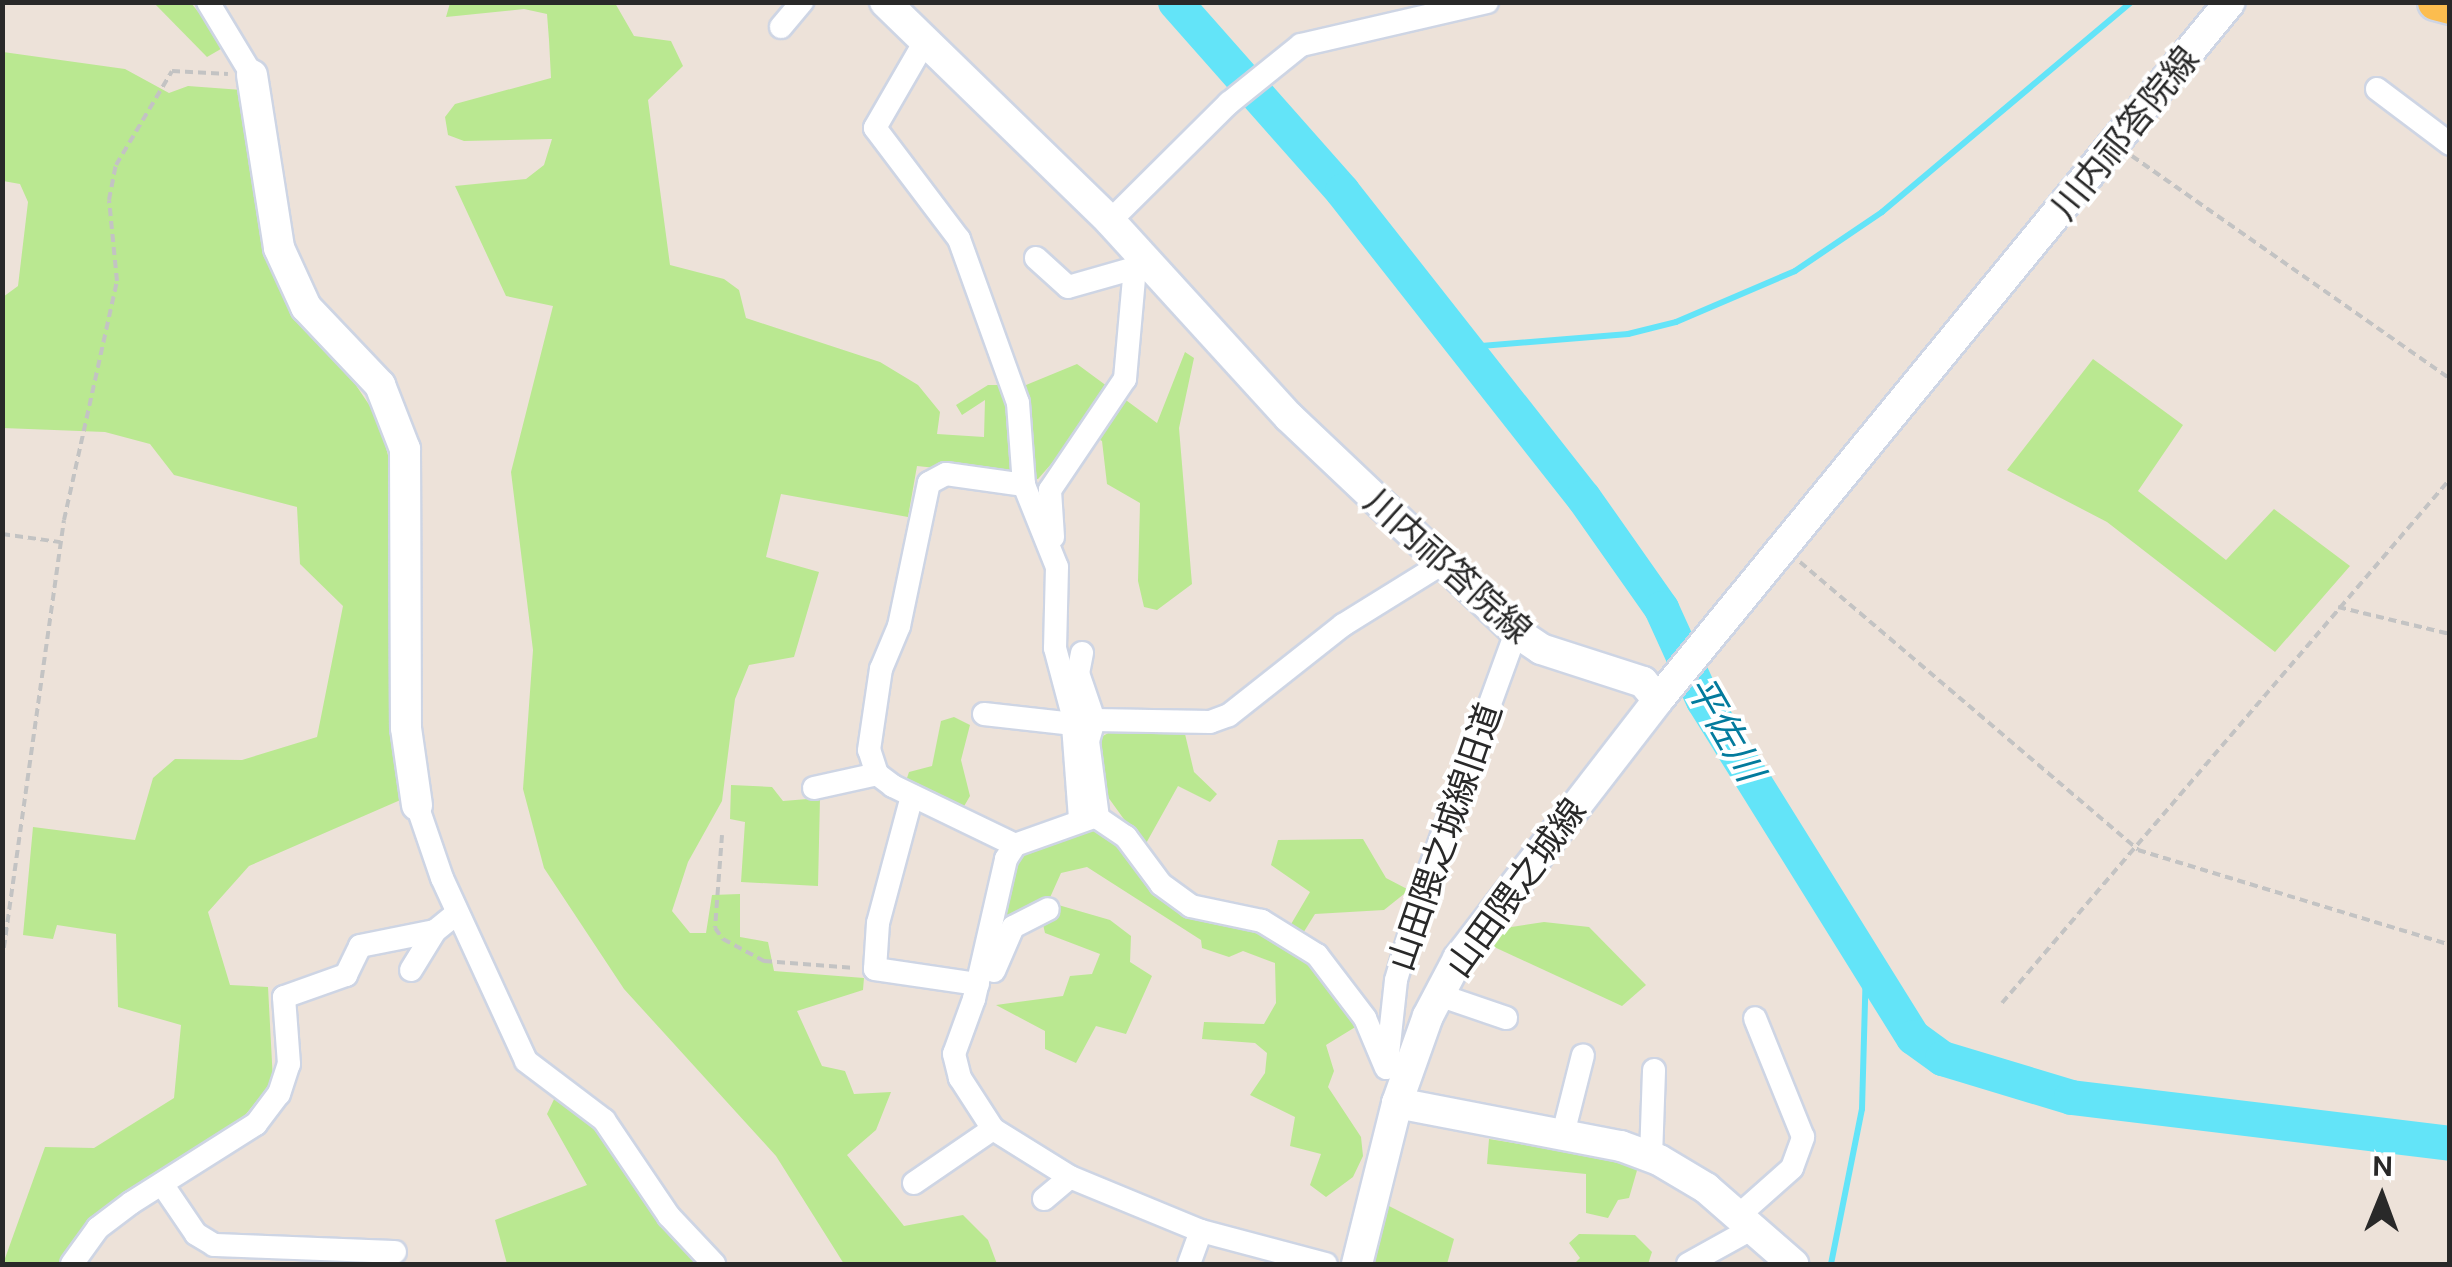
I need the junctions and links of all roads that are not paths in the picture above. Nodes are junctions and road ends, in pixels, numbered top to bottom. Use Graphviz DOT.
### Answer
graph roads {
  1 [pos="208,2"];
  2 [pos="802,2"];
  3 [pos="884,2"];
  4 [pos="1487,2"];
  5 [pos="2230,2"];
  6 [pos="2435,2"];
  7 [pos="2450,6"];
  8 [pos="781,26"];
  9 [pos="924,43"];
  10 [pos="252,75"];
  11 [pos="2378,89"];
  12 [pos="2450,144"];
  13 [pos="1110,221"];
  14 [pos="1036,258"];
  15 [pos="1139,263"];
  16 [pos="1024,484"];
  17 [pos="1443,563"];
  18 [pos="1057,567"];
  19 [pos="1516,632"];
  20 [pos="1082,653"];
  21 [pos="1665,691"];
  22 [pos="984,714"];
  23 [pos="1083,722"];
  24 [pos="877,774"];
  25 [pos="814,788"];
  26 [pos="912,796"];
  27 [pos="418,805"];
  28 [pos="1089,818"];
  29 [pos="1015,845"];
  30 [pos="987,875"];
  31 [pos="1048,909"];
  32 [pos="457,913"];
  33 [pos="436,931"];
  34 [pos="990,932"];
  35 [pos="412,970"];
  36 [pos="979,978"];
  37 [pos="1439,995"];
  38 [pos="1506,1018"];
  39 [pos="1755,1018"];
  40 [pos="1583,1055"];
  41 [pos="1386,1068"];
  42 [pos="1654,1070"];
  43 [pos="1397,1103"];
  44 [pos="993,1129"];
  45 [pos="1563,1134"];
  46 [pos="1651,1157"];
  47 [pos="1070,1177"];
  48 [pos="914,1182"];
  49 [pos="162,1184"];
  50 [pos="1044,1199"];
  51 [pos="1746,1222"];
  52 [pos="1201,1231"];
  53 [pos="395,1252"];
  54 [pos="72,1264"];
  55 [pos="714,1264"];
  56 [pos="1189,1264"];
  57 [pos="1326,1264"];
  58 [pos="1357,1264"];
  59 [pos="1688,1264"];
  60 [pos="1794,1264"];
  1 -- 10 [label="street"];
  2 -- 8 [label="street"];
  3 -- 9 [label="main road, 川内祁答院線"];
  4 -- 13 [label="street"];
  5 -- 21 [label="main road, 川内祁答院線"];
  6 -- 7 [label="main road"];
  9 -- 13 [label="main road, 川内祁答院線"];
  9 -- 16 [label="street"];
  10 -- 27 [label="main road"];
  11 -- 12 [label="street"];
  13 -- 15 [label="main road, 川内祁答院線"];
  14 -- 15 [label="street"];
  15 -- 17 [label="main road, 川内祁答院線"];
  15 -- 18 [label="street"];
  16 -- 18 [label="street"];
  16 -- 24 [label="street"];
  17 -- 19 [label="main road, 川内祁答院線"];
  17 -- 23 [label="street"];
  18 -- 23 [label="street"];
  19 -- 21 [label="main road, 川内祁答院線"];
  19 -- 41 [label="street, 山田隈之城線旧道"];
  20 -- 23 [label="street"];
  21 -- 37 [label="main road, 山田隈之城線"];
  22 -- 23 [label="street"];
  23 -- 28 [label="street"];
  24 -- 25 [label="street"];
  24 -- 26 [label="street"];
  26 -- 29 [label="street"];
  26 -- 36 [label="street"];
  27 -- 32 [label="street"];
  28 -- 29 [label="street"];
  28 -- 41 [label="street"];
  29 -- 34 [label="street"];
  30 -- 34 [label="street"];
  31 -- 36 [label="street"];
  32 -- 33 [label="street"];
  32 -- 55 [label="street"];
  33 -- 35 [label="street"];
  33 -- 49 [label="street"];
  34 -- 36 [label="street"];
  36 -- 44 [label="street"];
  37 -- 38 [label="street"];
  37 -- 43 [label="main road, 山田隈之城線"];
  39 -- 51 [label="street"];
  40 -- 45 [label="street"];
  41 -- 43 [label="street, 山田隈之城線旧道"];
  42 -- 46 [label="street"];
  43 -- 45 [label="main road"];
  43 -- 58 [label="main road, 山田隈之城線"];
  44 -- 47 [label="street"];
  44 -- 48 [label="street"];
  45 -- 46 [label="main road"];
  46 -- 51 [label="main road"];
  47 -- 50 [label="street"];
  47 -- 52 [label="street"];
  49 -- 53 [label="street"];
  49 -- 54 [label="street"];
  51 -- 59 [label="street"];
  51 -- 60 [label="main road"];
  52 -- 56 [label="street"];
  52 -- 57 [label="street"];
}
